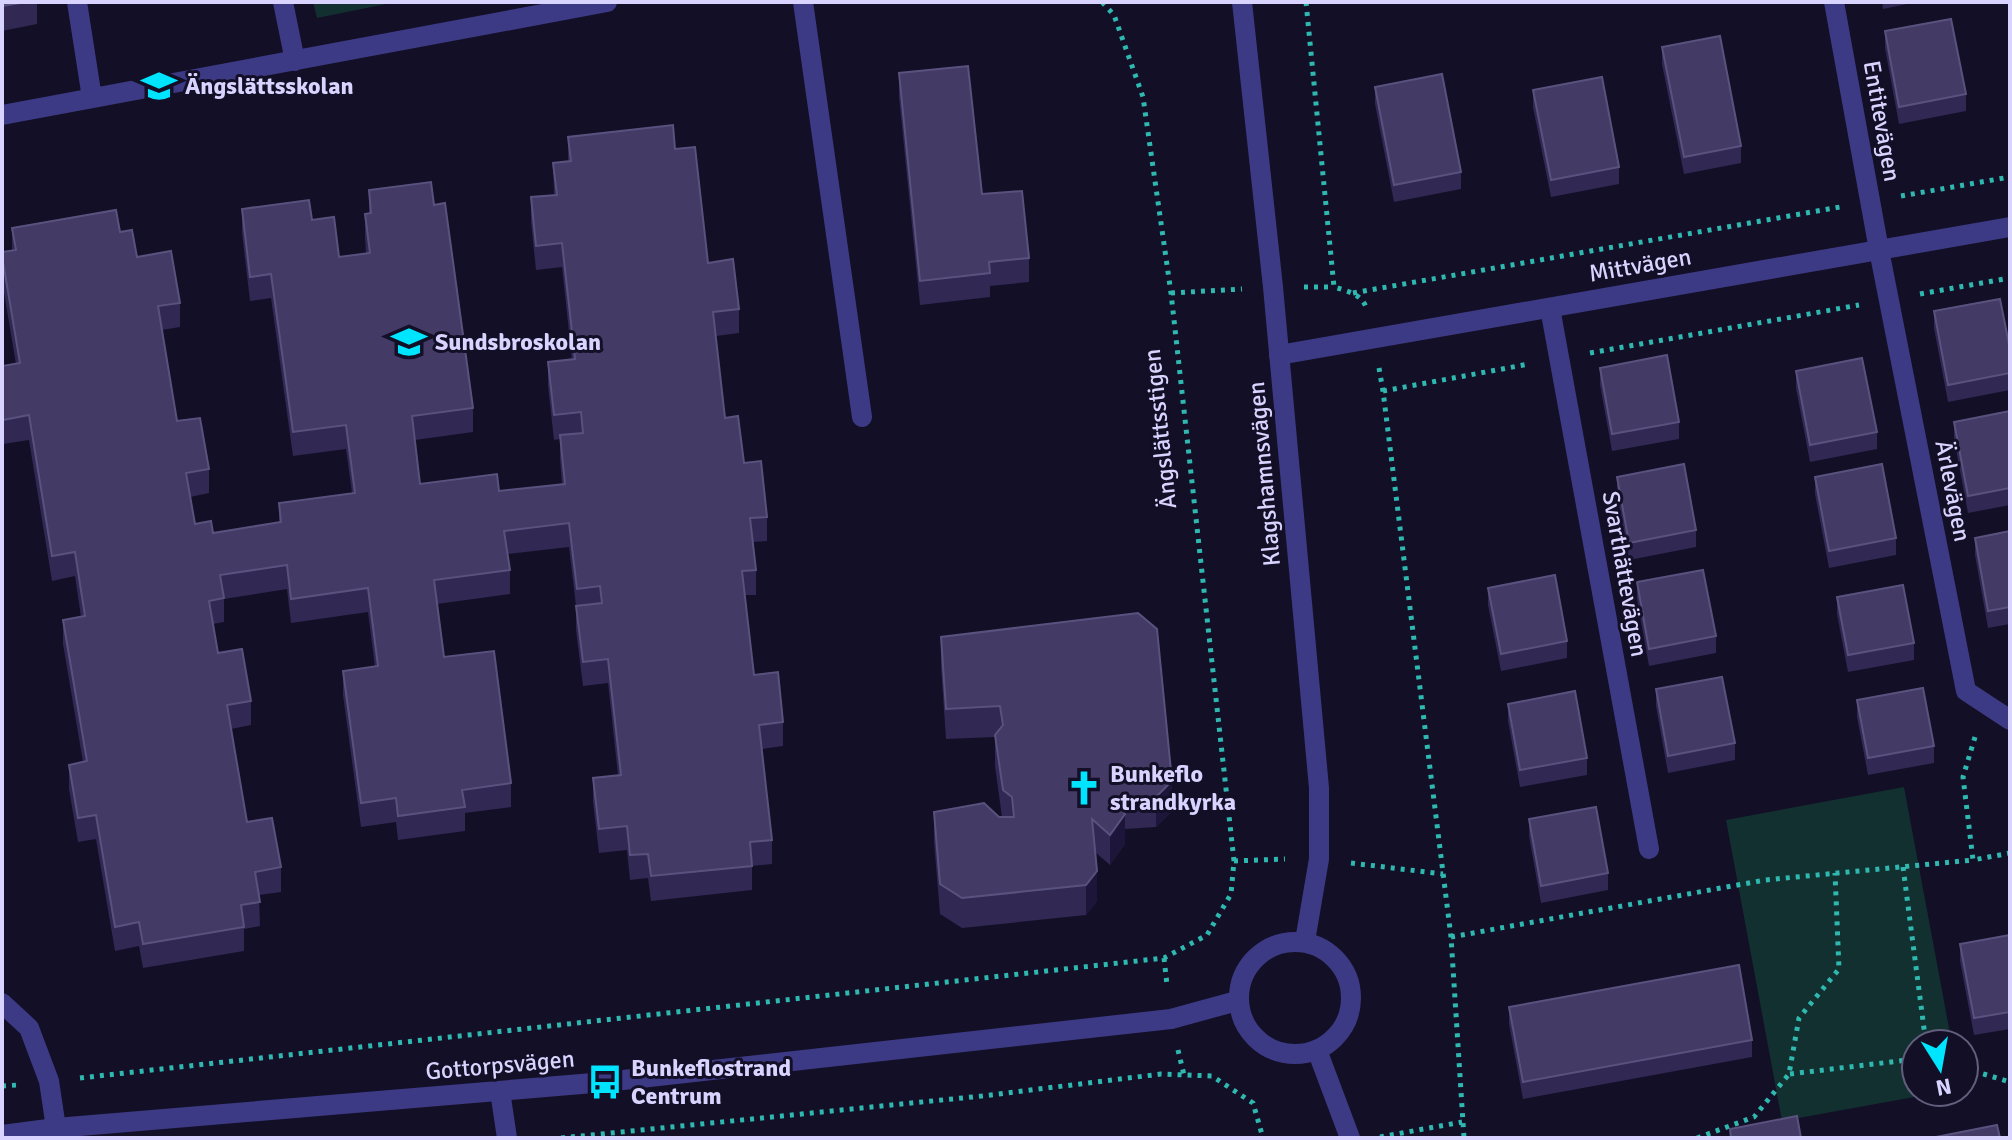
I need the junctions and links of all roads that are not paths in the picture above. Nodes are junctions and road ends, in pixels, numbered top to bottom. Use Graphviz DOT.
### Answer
graph roads {
  1 [pos="77,2"];
  2 [pos="283,2"];
  3 [pos="607,2"];
  4 [pos="803,2"];
  5 [pos="1242,2"];
  6 [pos="1834,2"];
  7 [pos="295,61"];
  8 [pos="92,98"];
  9 [pos="2,115"];
  10 [pos="2010,227"];
  11 [pos="1879,250"];
  12 [pos="1550,308"];
  13 [pos="1279,355"];
  14 [pos="862,417"];
  15 [pos="2010,720"];
  16 [pos="1649,849"];
  17 [pos="1305,941"];
  18 [pos="1237,1001"];
  19 [pos="2,1003"];
  20 [pos="1317,1050"];
  21 [pos="500,1091"];
  22 [pos="56,1128"];
  23 [pos="2,1135"];
  24 [pos="507,1138"];
  25 [pos="1350,1138"];
  1 -- 8 [label="street"];
  2 -- 7 [label="street"];
  3 -- 7 [label="street"];
  4 -- 14 [label="street"];
  5 -- 13 [label="street, Klagshamnsvägen"];
  6 -- 11 [label="street, Entitevägen"];
  7 -- 8 [label="street"];
  8 -- 9 [label="street"];
  10 -- 11 [label="street, Mittvägen"];
  11 -- 12 [label="street, Mittvägen"];
  11 -- 15 [label="street, Ärlevägen"];
  12 -- 13 [label="street, Mittvägen"];
  12 -- 16 [label="street, Svarthättevägen"];
  13 -- 17 [label="street, Klagshamnsvägen"];
  17 -- 18 [label="street"];
  17 -- 20 [label="street"];
  18 -- 20 [label="street"];
  18 -- 21 [label="street, Gottorpsvägen"];
  19 -- 22 [label="street"];
  20 -- 25 [label="street"];
  21 -- 22 [label="street, Gottorpsvägen"];
  21 -- 24 [label="street"];
  22 -- 23 [label="street, Gottorpsvägen"];
}
